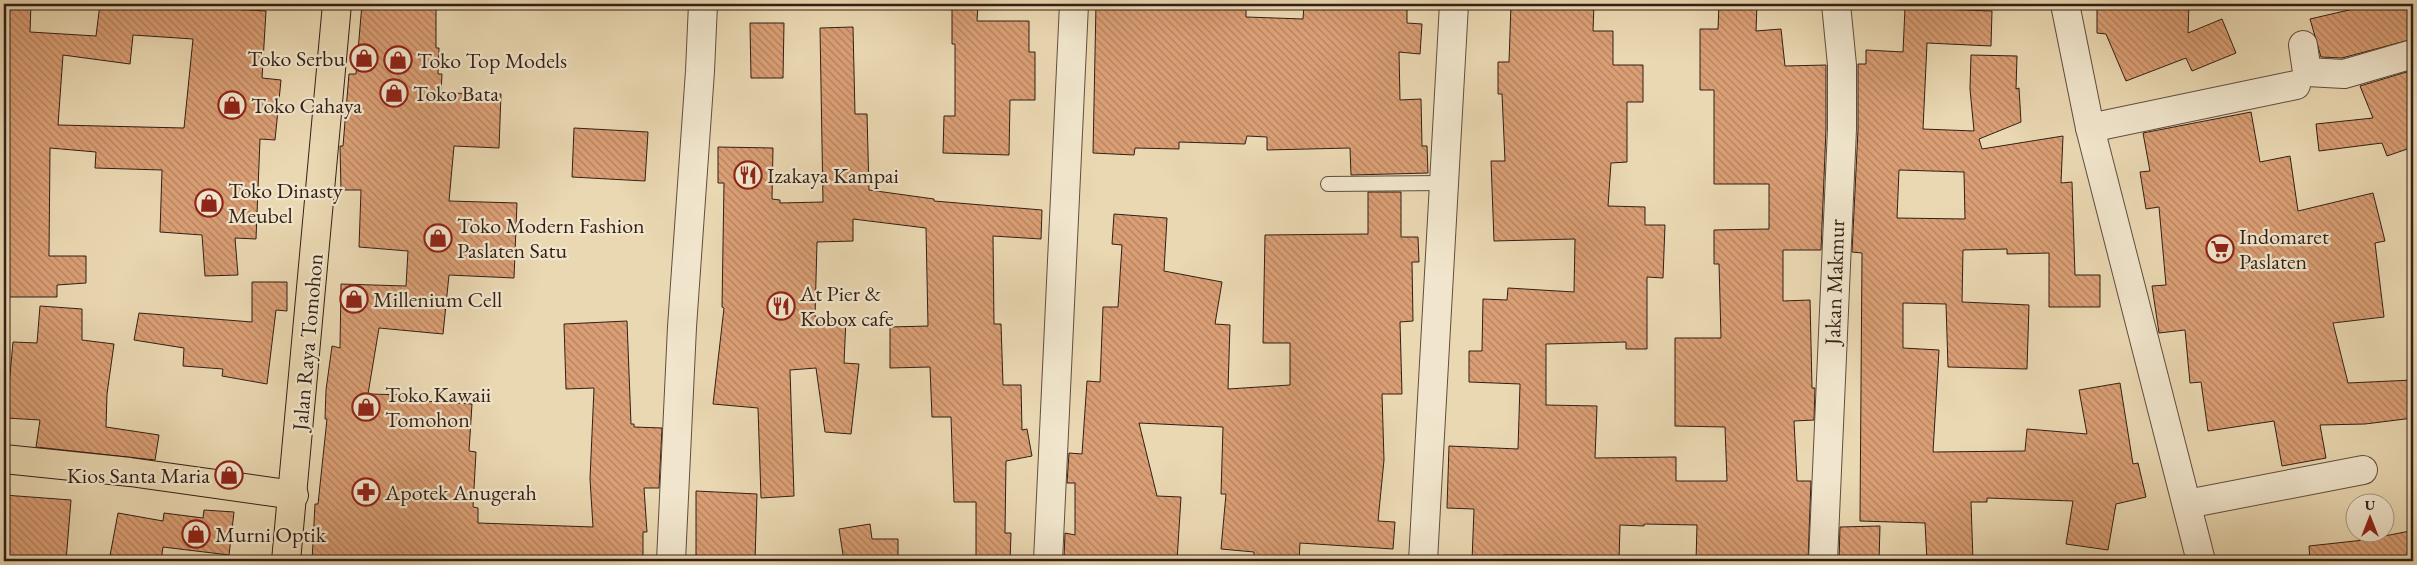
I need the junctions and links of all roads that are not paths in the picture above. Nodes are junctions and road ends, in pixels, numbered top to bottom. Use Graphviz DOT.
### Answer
graph roads {
  1 [pos="337,4"];
  2 [pos="703,4"];
  3 [pos="1074,4"];
  4 [pos="1454,4"];
  5 [pos="1836,4"];
  6 [pos="2066,4"];
  7 [pos="2303,45"];
  8 [pos="2413,54"];
  9 [pos="2296,85"];
  10 [pos="2090,128"];
  11 [pos="1444,183"];
  12 [pos="1328,184"];
  13 [pos="4,459"];
  14 [pos="2363,470"];
  15 [pos="294,495"];
  16 [pos="2187,504"];
  17 [pos="286,561"];
  18 [pos="671,561"];
  19 [pos="1048,561"];
  20 [pos="1423,561"];
  21 [pos="1823,561"];
  22 [pos="2201,561"];
  1 -- 15 [label="main road, Jalan Raya Tomohon"];
  2 -- 18 [label="street"];
  3 -- 19 [label="street"];
  4 -- 11 [label="street"];
  5 -- 21 [label="street, Jakan Makmur"];
  6 -- 10 [label="street"];
  7 -- 8 [label="street"];
  9 -- 10 [label="street"];
  10 -- 16 [label="street"];
  11 -- 12 [label="lane"];
  11 -- 20 [label="street"];
  13 -- 15 [label="main road"];
  14 -- 16 [label="street"];
  15 -- 17 [label="main road, Jalan Raya Tomohon"];
  16 -- 22 [label="street"];
}
